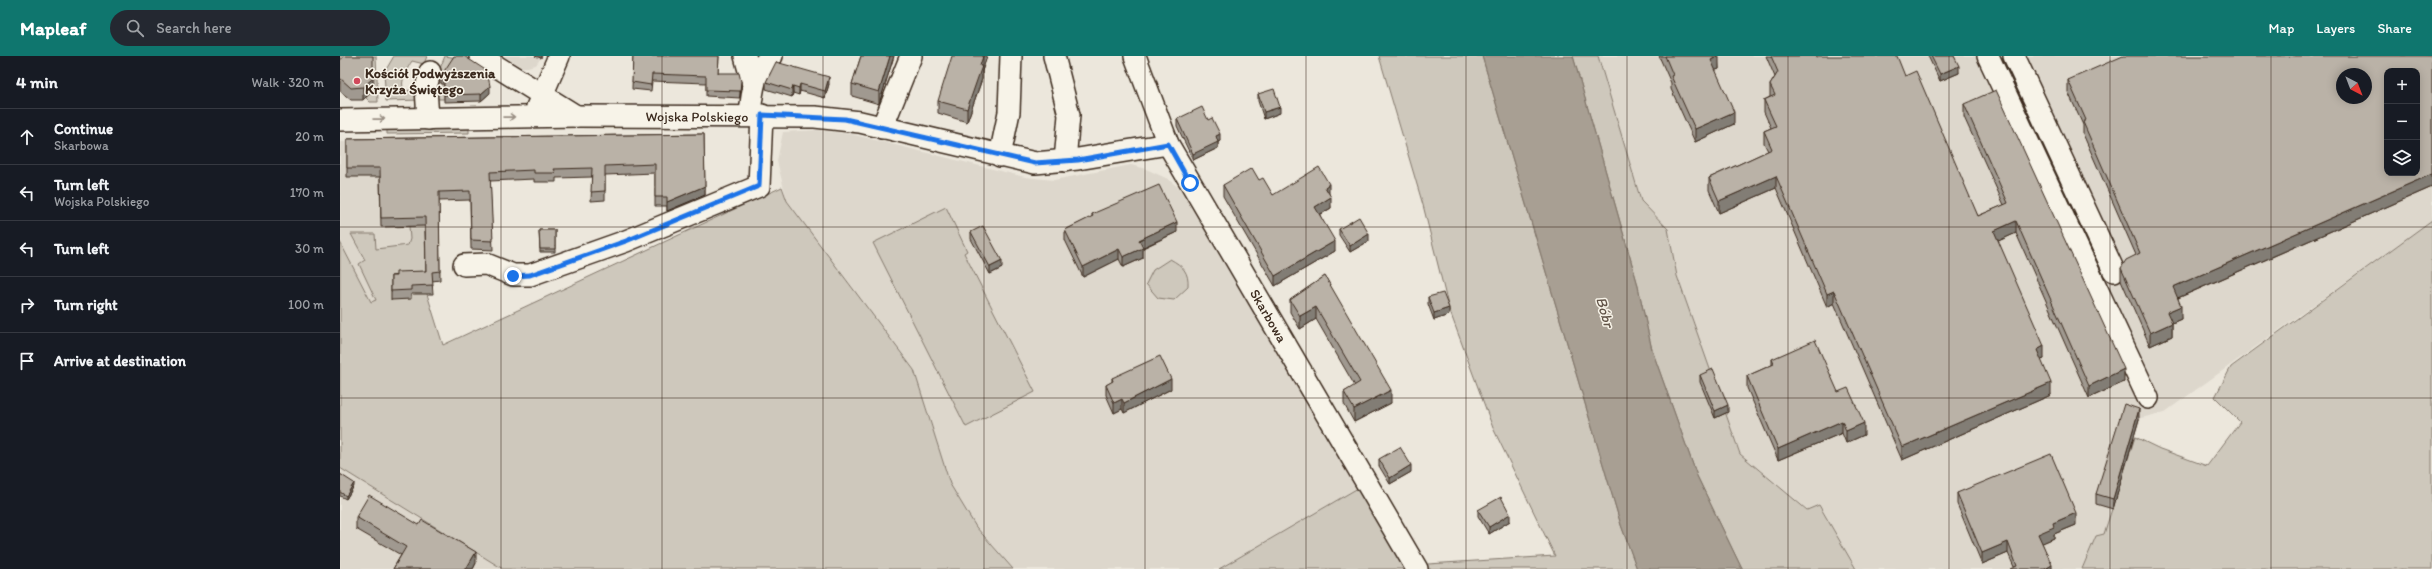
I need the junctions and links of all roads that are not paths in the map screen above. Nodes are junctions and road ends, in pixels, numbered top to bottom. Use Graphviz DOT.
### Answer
graph roads {
  1 [pos="480,56"];
  2 [pos="559,56"];
  3 [pos="745,56"];
  4 [pos="772,56"];
  5 [pos="910,56"];
  6 [pos="1011,56"];
  7 [pos="1054,56"];
  8 [pos="1135,56"];
  9 [pos="1988,56"];
  10 [pos="2014,56"];
  11 [pos="430,72"];
  12 [pos="753,85"];
  13 [pos="542,95"];
  14 [pos="756,115"];
  15 [pos="576,116"];
  16 [pos="533,117"];
  17 [pos="428,119"];
  18 [pos="340,120"];
  19 [pos="882,128"];
  20 [pos="1168,144"];
  21 [pos="1000,156"];
  22 [pos="1065,161"];
  23 [pos="464,265"];
  24 [pos="2114,271"];
  25 [pos="2148,398"];
  26 [pos="1417,569"];
  1 -- 13 [label="street"];
  2 -- 13 [label="street"];
  3 -- 12 [label="street"];
  4 -- 12 [label="street"];
  5 -- 19 [label="street"];
  6 -- 21 [label="street"];
  7 -- 22 [label="street"];
  8 -- 20 [label="street, Skarbowa"];
  9 -- 25 [label="street"];
  10 -- 24 [label="street"];
  11 -- 17 [label="street"];
  12 -- 14 [label="street"];
  13 -- 15 [label="street"];
  13 -- 16 [label="street"];
  14 -- 15 [label="street, Wojska Polskiego"];
  14 -- 19 [label="street, Wojska Polskiego"];
  14 -- 23 [label="street"];
  15 -- 16 [label="street, Wojska Polskiego"];
  17 -- 16 [label="street, Wojska Polskiego, one-way"];
  18 -- 17 [label="street, Wojska Polskiego, one-way"];
  19 -- 21 [label="street, Wojska Polskiego"];
  20 -- 22 [label="street, Wojska Polskiego"];
  20 -- 26 [label="street, Skarbowa"];
  21 -- 22 [label="street, Wojska Polskiego"];
}
